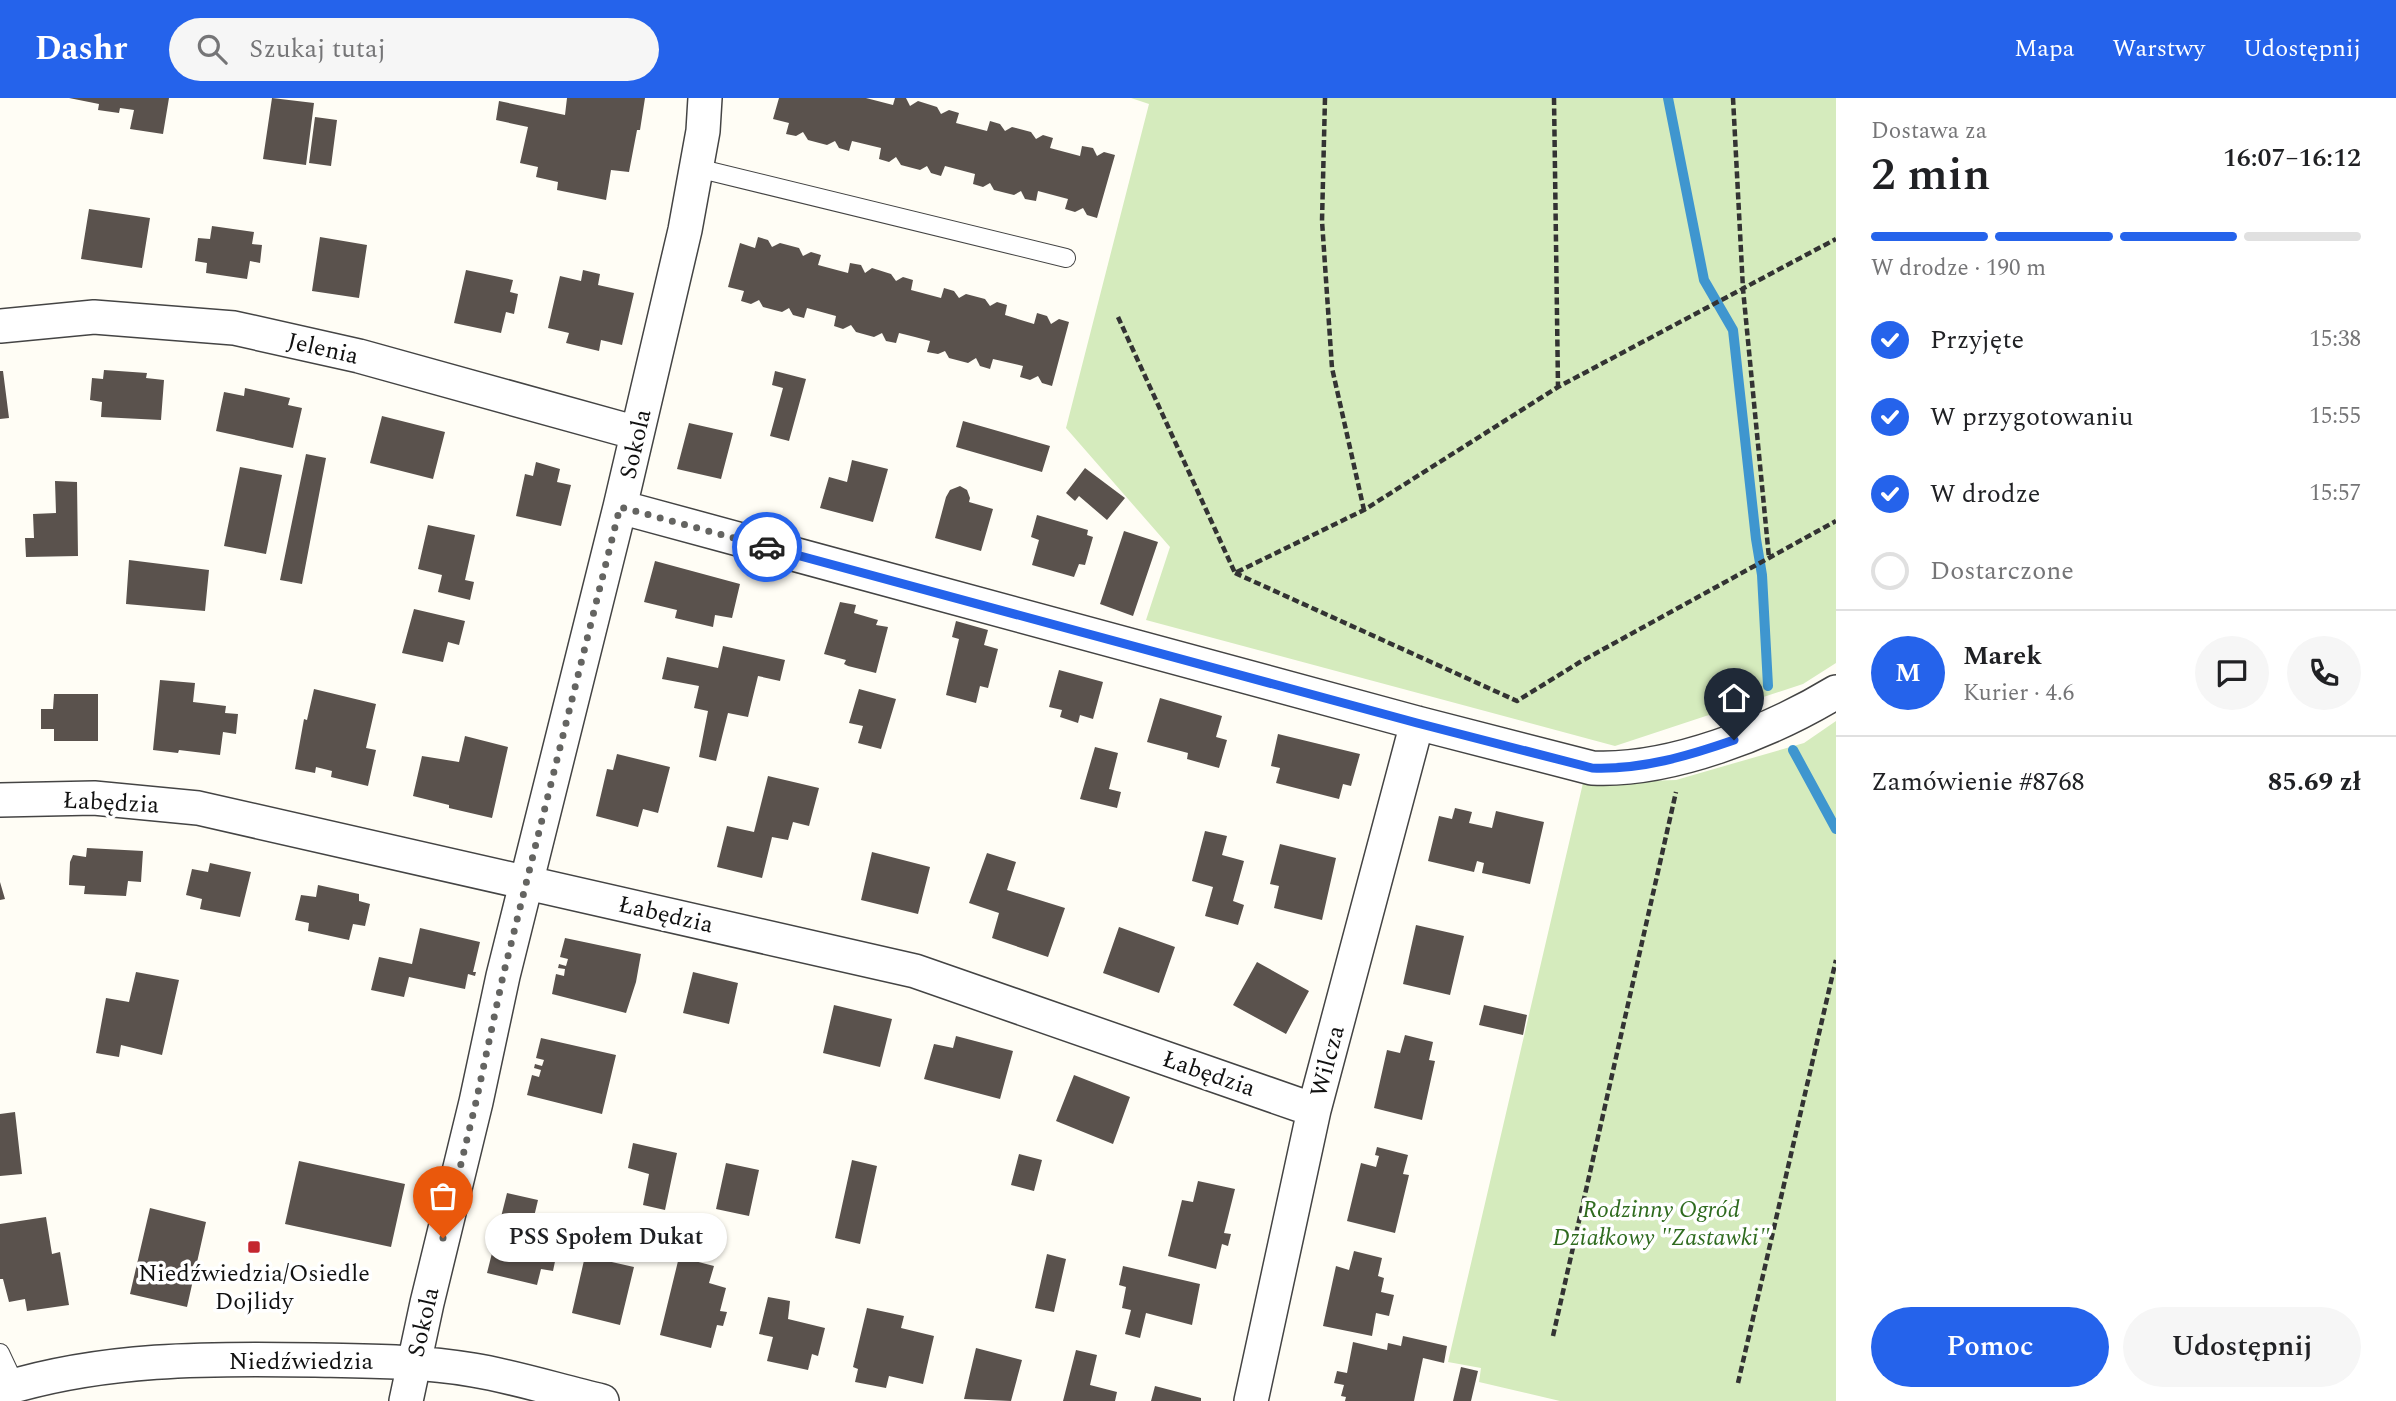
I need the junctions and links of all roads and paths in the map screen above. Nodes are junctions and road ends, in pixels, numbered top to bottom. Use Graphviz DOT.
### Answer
graph roads {
  1 [pos="705,98"];
  2 [pos="1325,98"];
  3 [pos="1554,98"];
  4 [pos="1733,98"];
  5 [pos="697,168"];
  6 [pos="1836,239"];
  7 [pos="1066,258"];
  8 [pos="1743,289"];
  9 [pos="1118,317"];
  10 [pos="0,326"];
  11 [pos="1558,387"];
  12 [pos="637,433"];
  13 [pos="620,507"];
  14 [pos="1364,510"];
  15 [pos="1836,521"];
  16 [pos="1769,558"];
  17 [pos="1235,573"];
  18 [pos="1836,692"];
  19 [pos="1417,723"];
  20 [pos="1678,757"];
  21 [pos="0,800"];
  22 [pos="527,883"];
  23 [pos="1836,960"];
  24 [pos="1314,1110"];
  25 [pos="1553,1335"];
  26 [pos="0,1353"];
  27 [pos="414,1362"];
  28 [pos="1738,1383"];
  29 [pos="8,1388"];
  30 [pos="405,1401"];
  31 [pos="602,1401"];
  32 [pos="1251,1401"];
  1 -- 5 [label="street, Sokola"];
  2 -- 14 [label="path"];
  3 -- 11 [label="path"];
  4 -- 8 [label="path"];
  5 -- 7 [label="lane"];
  5 -- 12 [label="street, Sokola"];
  6 -- 8 [label="path"];
  8 -- 11 [label="path"];
  8 -- 16 [label="path"];
  9 -- 17 [label="path"];
  10 -- 12 [label="street, Jelenia"];
  11 -- 14 [label="path"];
  12 -- 13 [label="street, Sokola"];
  13 -- 19 [label="street"];
  13 -- 22 [label="street, Sokola"];
  14 -- 17 [label="path"];
  15 -- 16 [label="path"];
  16 -- 17 [label="path"];
  18 -- 20 [label="street"];
  19 -- 20 [label="street"];
  19 -- 24 [label="street, Wilcza"];
  20 -- 25 [label="path"];
  21 -- 22 [label="street, Łabędzia"];
  22 -- 24 [label="street, Łabędzia"];
  22 -- 27 [label="street, Sokola"];
  23 -- 28 [label="path"];
  24 -- 32 [label="street, Wilcza"];
  26 -- 29 [label="lane"];
  27 -- 29 [label="street, Niedźwiedzia"];
  27 -- 30 [label="street, Sokola"];
  27 -- 31 [label="street, Niedźwiedzia"];
}
